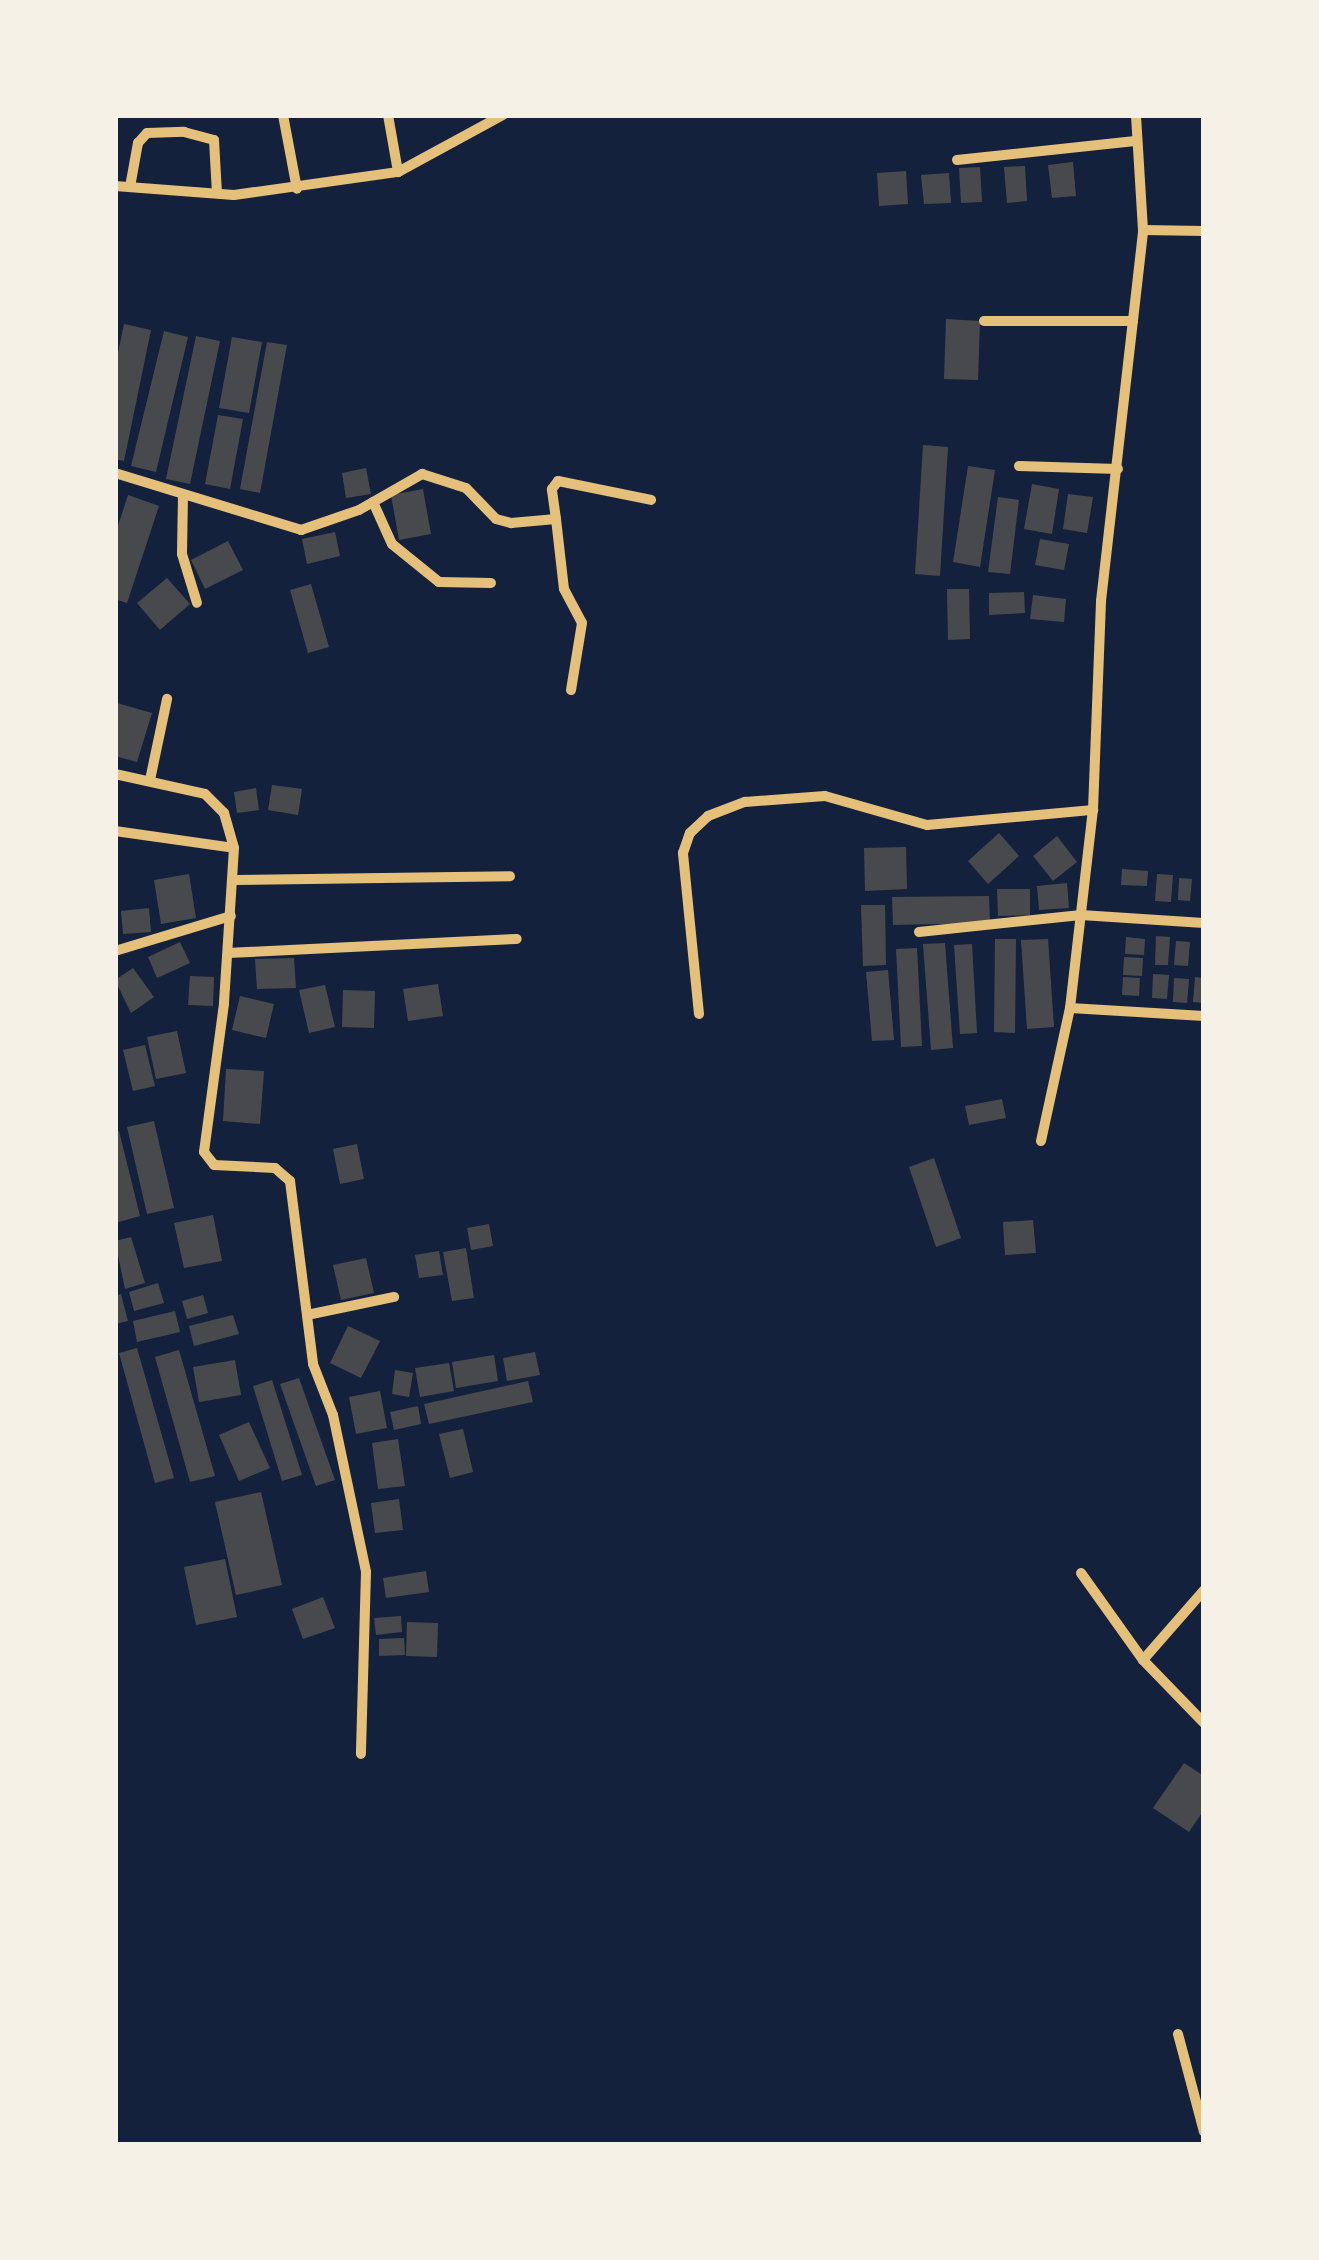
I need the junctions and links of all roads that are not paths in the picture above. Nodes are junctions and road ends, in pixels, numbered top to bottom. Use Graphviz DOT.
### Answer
graph roads {
  1 [pos="283,115"];
  2 [pos="388,115"];
  3 [pos="503,115"];
  4 [pos="1136,115"];
  5 [pos="1135,142"];
  6 [pos="957,160"];
  7 [pos="398,172"];
  8 [pos="115,186"];
  9 [pos="130,187"];
  10 [pos="297,189"];
  11 [pos="217,194"];
  12 [pos="1143,230"];
  13 [pos="1204,231"];
  14 [pos="984,321"];
  15 [pos="1133,321"];
  16 [pos="1019,466"];
  17 [pos="1118,469"];
  18 [pos="115,473"];
  19 [pos="183,495"];
  20 [pos="652,500"];
  21 [pos="373,502"];
  22 [pos="556,520"];
  23 [pos="491,583"];
  24 [pos="198,603"];
  25 [pos="571,690"];
  26 [pos="167,699"];
  27 [pos="115,774"];
  28 [pos="150,780"];
  29 [pos="1092,810"];
  30 [pos="115,831"];
  31 [pos="234,848"];
  32 [pos="510,876"];
  33 [pos="234,880"];
  34 [pos="1081,914"];
  35 [pos="231,916"];
  36 [pos="1204,923"];
  37 [pos="919,932"];
  38 [pos="517,939"];
  39 [pos="115,951"];
  40 [pos="228,953"];
  41 [pos="1070,1008"];
  42 [pos="699,1014"];
  43 [pos="1204,1016"];
  44 [pos="1041,1141"];
  45 [pos="394,1296"];
  46 [pos="307,1315"];
  47 [pos="1081,1573"];
  48 [pos="1204,1590"];
  49 [pos="1143,1660"];
  50 [pos="1204,1723"];
  51 [pos="361,1754"];
  52 [pos="1178,2034"];
  53 [pos="1204,2132"];
  1 -- 10 [label="street"];
  2 -- 7 [label="street"];
  3 -- 7 [label="street"];
  4 -- 5 [label="street"];
  5 -- 6 [label="street"];
  5 -- 12 [label="street"];
  7 -- 10 [label="street"];
  8 -- 9 [label="street"];
  9 -- 11 [label="street"];
  9 -- 11 [label="street"];
  10 -- 11 [label="street"];
  12 -- 13 [label="street"];
  12 -- 15 [label="street"];
  14 -- 15 [label="street"];
  15 -- 17 [label="street"];
  16 -- 17 [label="street"];
  17 -- 29 [label="street"];
  18 -- 19 [label="street"];
  19 -- 21 [label="street"];
  19 -- 24 [label="street"];
  20 -- 22 [label="street"];
  21 -- 22 [label="street"];
  21 -- 23 [label="street"];
  22 -- 25 [label="street"];
  26 -- 28 [label="street"];
  27 -- 28 [label="street"];
  28 -- 31 [label="street"];
  29 -- 34 [label="street"];
  29 -- 42 [label="street"];
  30 -- 31 [label="street"];
  31 -- 33 [label="street"];
  32 -- 33 [label="street"];
  33 -- 35 [label="street"];
  34 -- 36 [label="street"];
  34 -- 37 [label="street"];
  34 -- 41 [label="street"];
  35 -- 39 [label="street"];
  35 -- 40 [label="street"];
  38 -- 40 [label="street"];
  40 -- 46 [label="street"];
  41 -- 43 [label="street"];
  41 -- 44 [label="street"];
  45 -- 46 [label="street"];
  46 -- 51 [label="street"];
  47 -- 49 [label="street"];
  48 -- 49 [label="street"];
  49 -- 50 [label="street"];
  52 -- 53 [label="street"];
}
